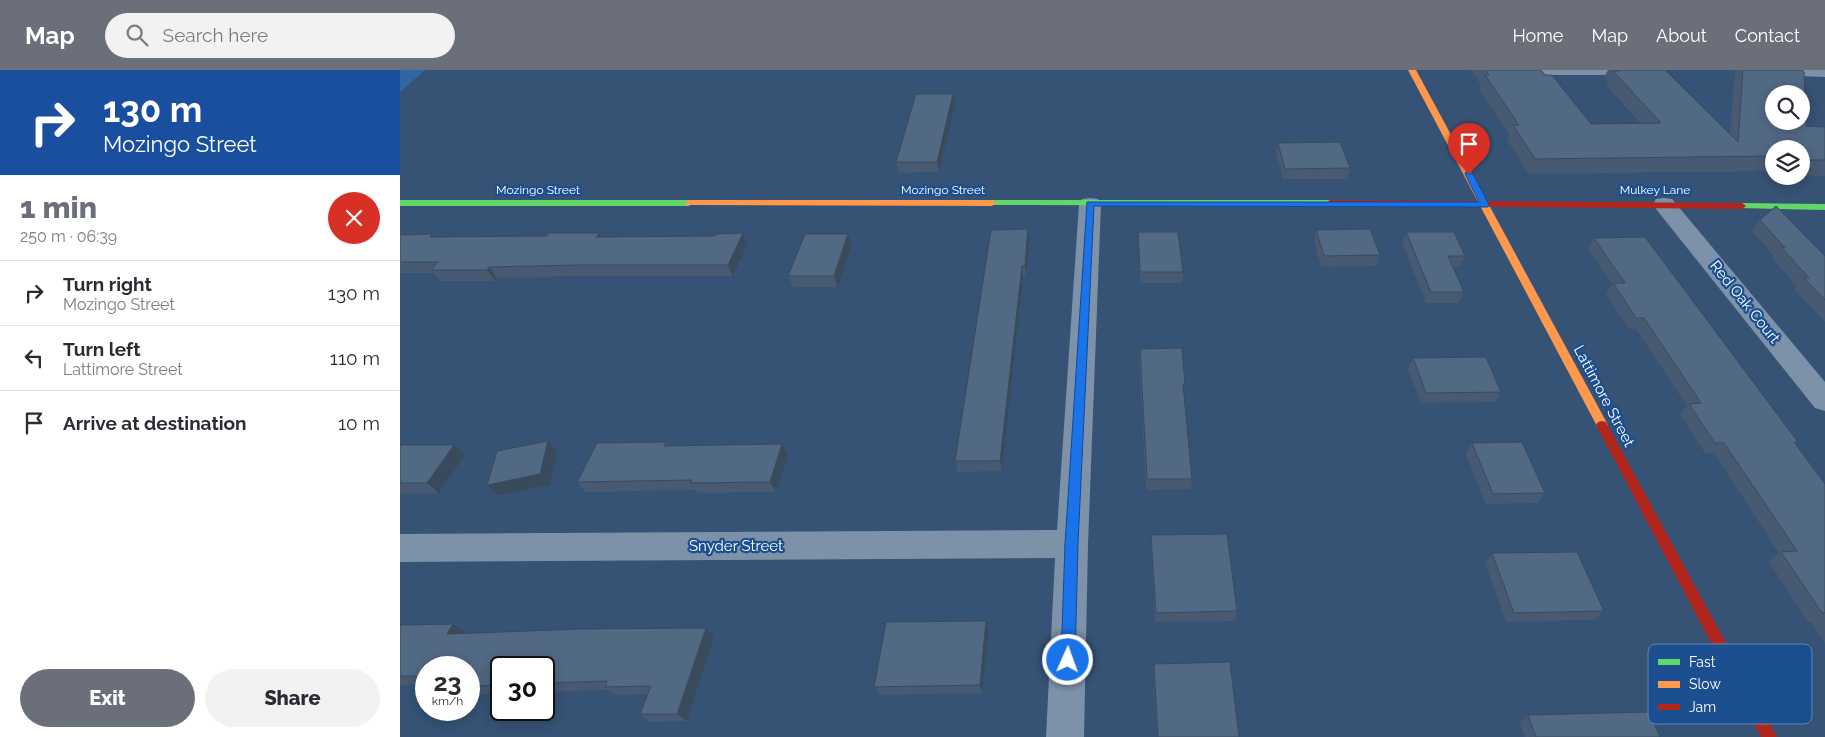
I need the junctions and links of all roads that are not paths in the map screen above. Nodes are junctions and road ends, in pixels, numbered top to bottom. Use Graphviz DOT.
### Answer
graph roads {
  1 [pos="1412,70"];
  2 [pos="1514,70"];
  3 [pos="1621,70"];
  4 [pos="1769,70"];
  5 [pos="1825,72"];
  6 [pos="400,203"];
  7 [pos="1090,204"];
  8 [pos="1664,204"];
  9 [pos="1485,205"];
  10 [pos="1825,207"];
  11 [pos="1825,401"];
  12 [pos="1072,544"];
  13 [pos="400,548"];
  14 [pos="1719,644"];
  15 [pos="1762,724"];
  16 [pos="1065,737"];
  17 [pos="1769,737"];
  1 -- 9 [label="street, Lattimore Street"];
  2 -- 3 [label="street"];
  4 -- 5 [label="street"];
  6 -- 7 [label="street, Mozingo Street"];
  7 -- 9 [label="street, Mozingo Street"];
  7 -- 12 [label="street"];
  8 -- 9 [label="street, Mulkey Lane"];
  8 -- 10 [label="street, Mulkey Lane"];
  8 -- 11 [label="street, Red Oak Court"];
  9 -- 14 [label="street, Lattimore Street"];
  12 -- 13 [label="street, Snyder Street"];
  12 -- 16 [label="street"];
  15 -- 17 [label="street, Lattimore Street"];
}
